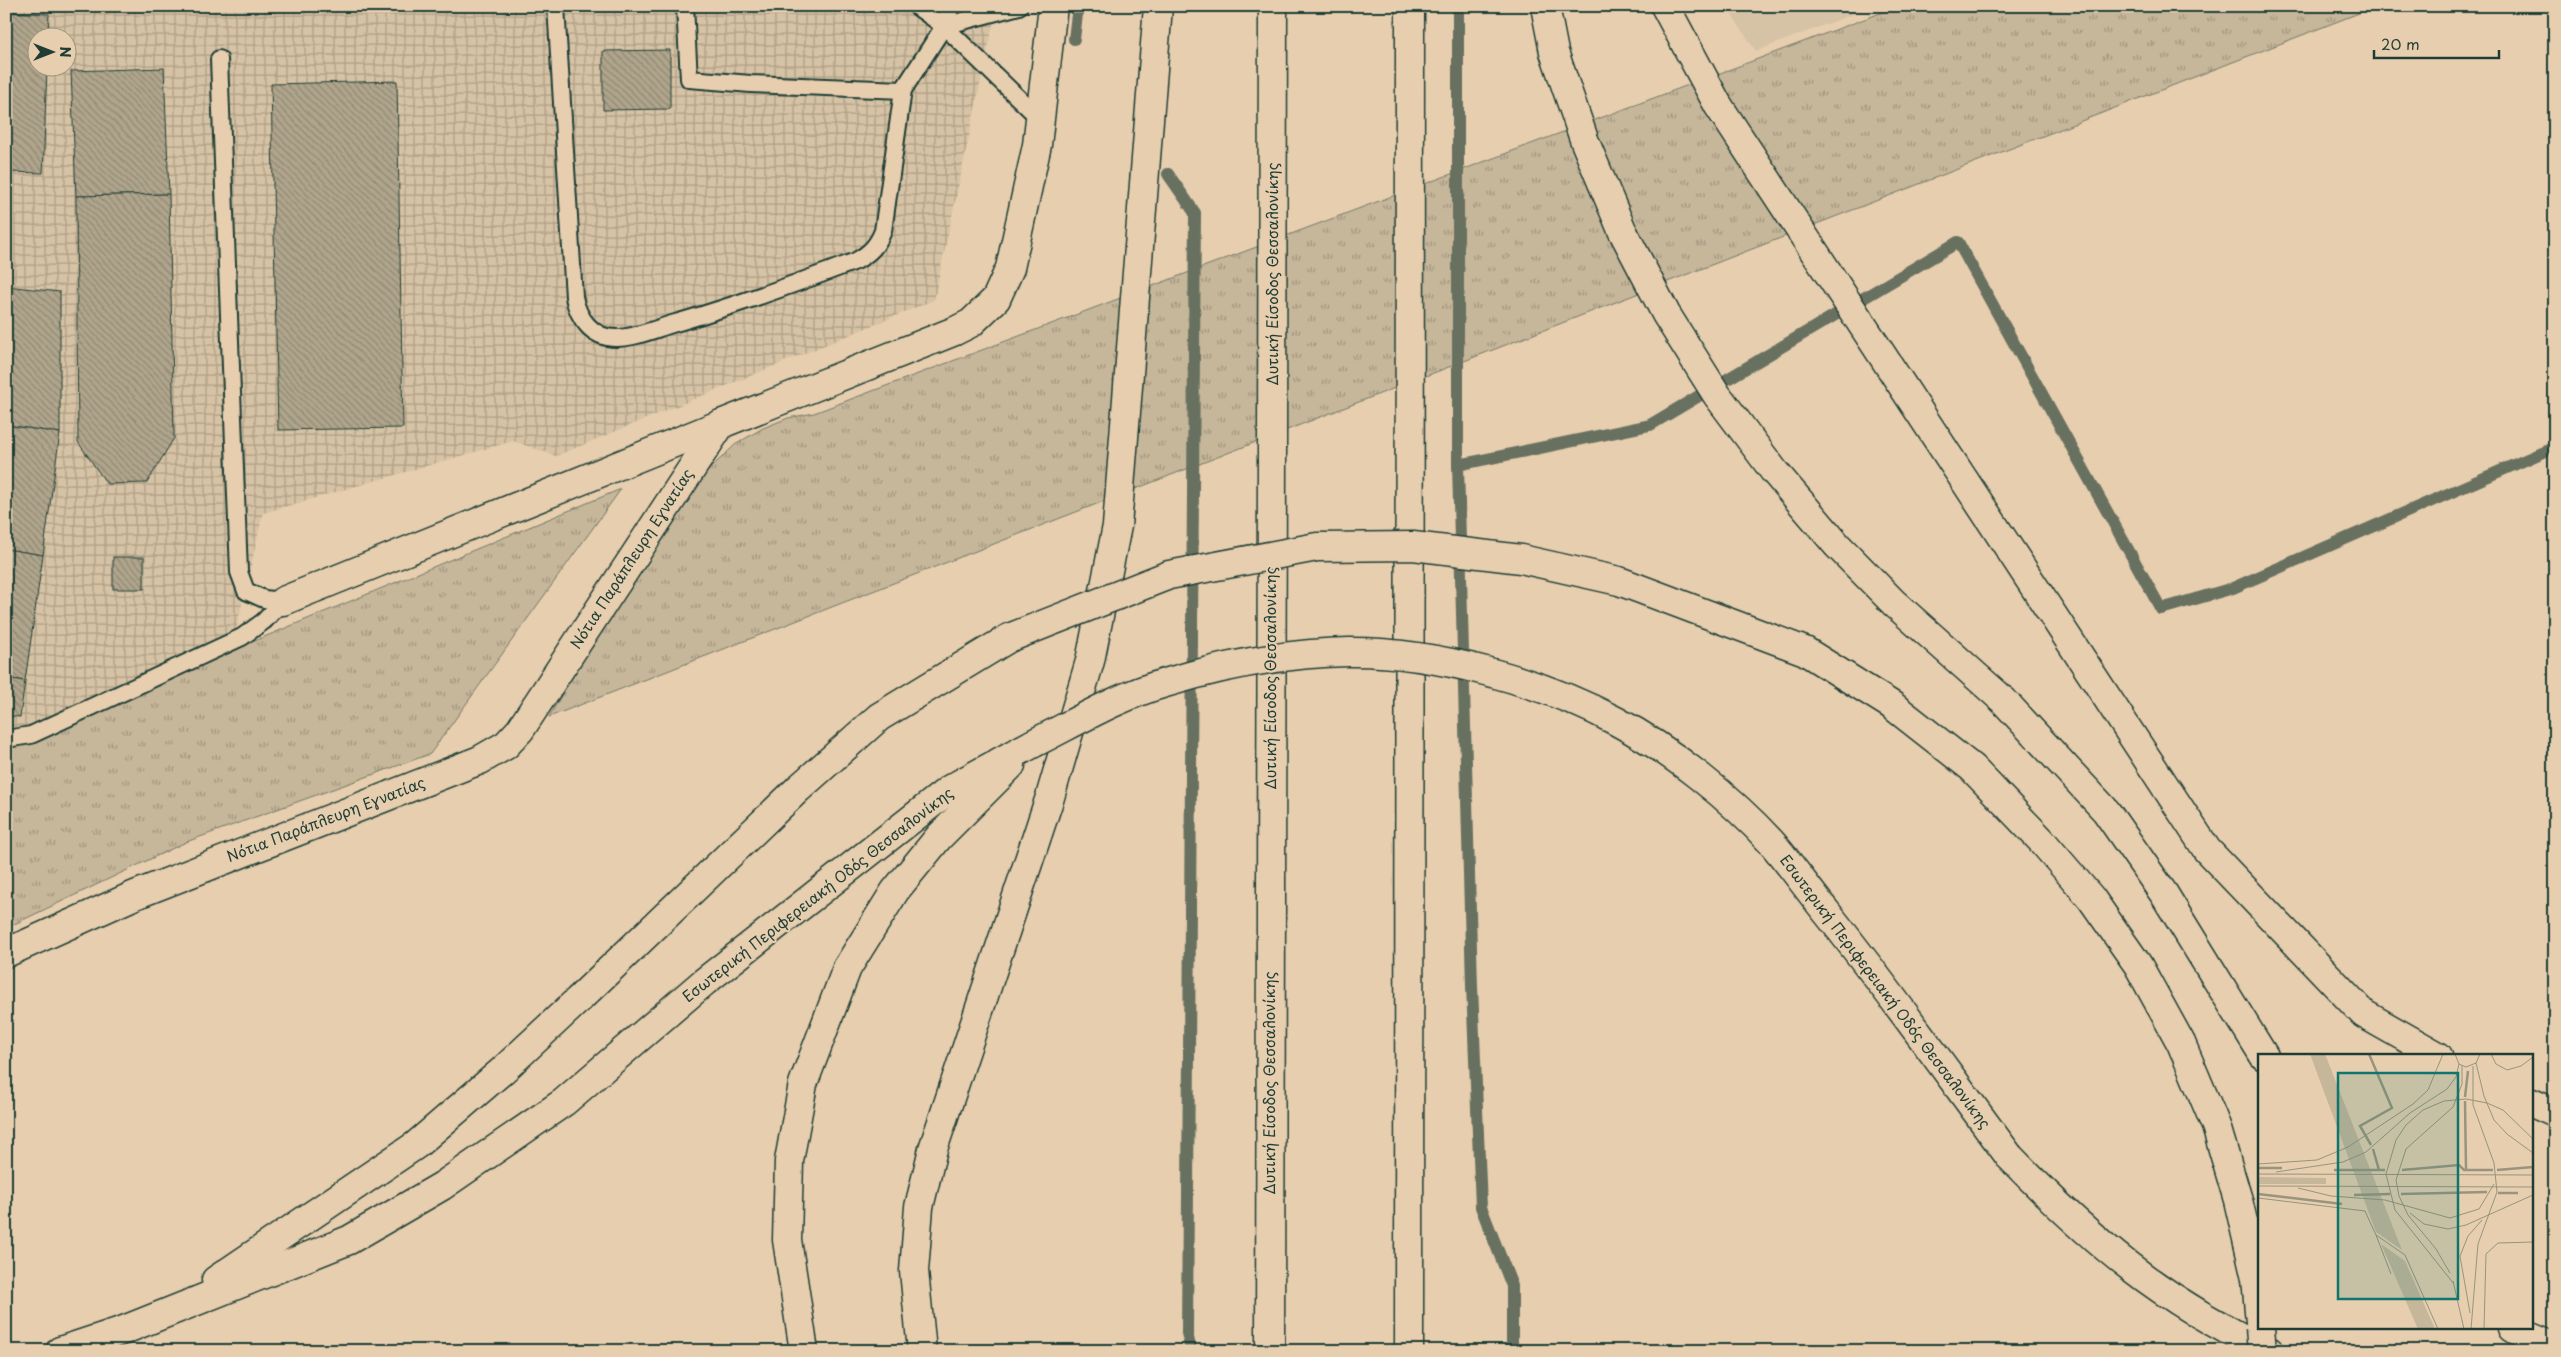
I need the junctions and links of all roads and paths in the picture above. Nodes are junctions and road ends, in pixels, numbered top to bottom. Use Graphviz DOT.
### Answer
graph roads {
  1 [pos="556,6"];
  2 [pos="685,6"];
  3 [pos="916,6"];
  4 [pos="951,6"];
  5 [pos="1019,6"];
  6 [pos="1053,6"];
  7 [pos="1158,6"];
  8 [pos="1273,6"];
  9 [pos="1410,6"];
  10 [pos="1545,6"];
  11 [pos="1666,6"];
  12 [pos="944,26"];
  13 [pos="219,59"];
  14 [pos="903,90"];
  15 [pos="1040,119"];
  16 [pos="721,424"];
  17 [pos="283,601"];
  18 [pos="6,739"];
  19 [pos="1034,743"];
  20 [pos="6,953"];
  21 [pos="2263,1054"];
  22 [pos="2434,1054"];
  23 [pos="2534,1104"];
  24 [pos="2555,1113"];
  25 [pos="2258,1300"];
  26 [pos="172,1309"];
  27 [pos="2260,1330"];
  28 [pos="2516,1330"];
  29 [pos="2555,1346"];
  30 [pos="60,1351"];
  31 [pos="804,1351"];
  32 [pos="922,1351"];
  33 [pos="1270,1351"];
  34 [pos="1409,1351"];
  35 [pos="2262,1351"];
  36 [pos="2269,1351"];
  1 -- 14 [label="lane"];
  2 -- 14 [label="lane"];
  3 -- 12 [label="lane"];
  4 -- 12 [label="lane"];
  5 -- 12 [label="lane"];
  6 -- 15 [label="main road"];
  7 -- 32 [label="main road"];
  8 -- 33 [label="main road, Δυτική Είσοδος Θεσσαλονίκης"];
  9 -- 34 [label="main road"];
  10 -- 21 [label="main road"];
  11 -- 22 [label="main road"];
  12 -- 14 [label="lane"];
  12 -- 15 [label="lane"];
  13 -- 17 [label="lane"];
  15 -- 16 [label="main road"];
  16 -- 17 [label="main road"];
  16 -- 20 [label="main road, Νότια Παράπλευρη Εγνατίας"];
  17 -- 18 [label="lane"];
  19 -- 26 [label="main road, Εσωτερική Περιφερειακή Οδός Θεσσαλονίκης"];
  19 -- 31 [label="main road"];
  19 -- 36 [label="main road, Εσωτερική Περιφερειακή Οδός Θεσσαλονίκης, bridge"];
  23 -- 24 [label="main road"];
  25 -- 26 [label="main road, bridge"];
  26 -- 30 [label="main road, Εσωτερική Περιφερειακή Οδός Θεσσαλονίκης"];
  27 -- 35 [label="main road, bridge"];
  28 -- 29 [label="main road"];
}
